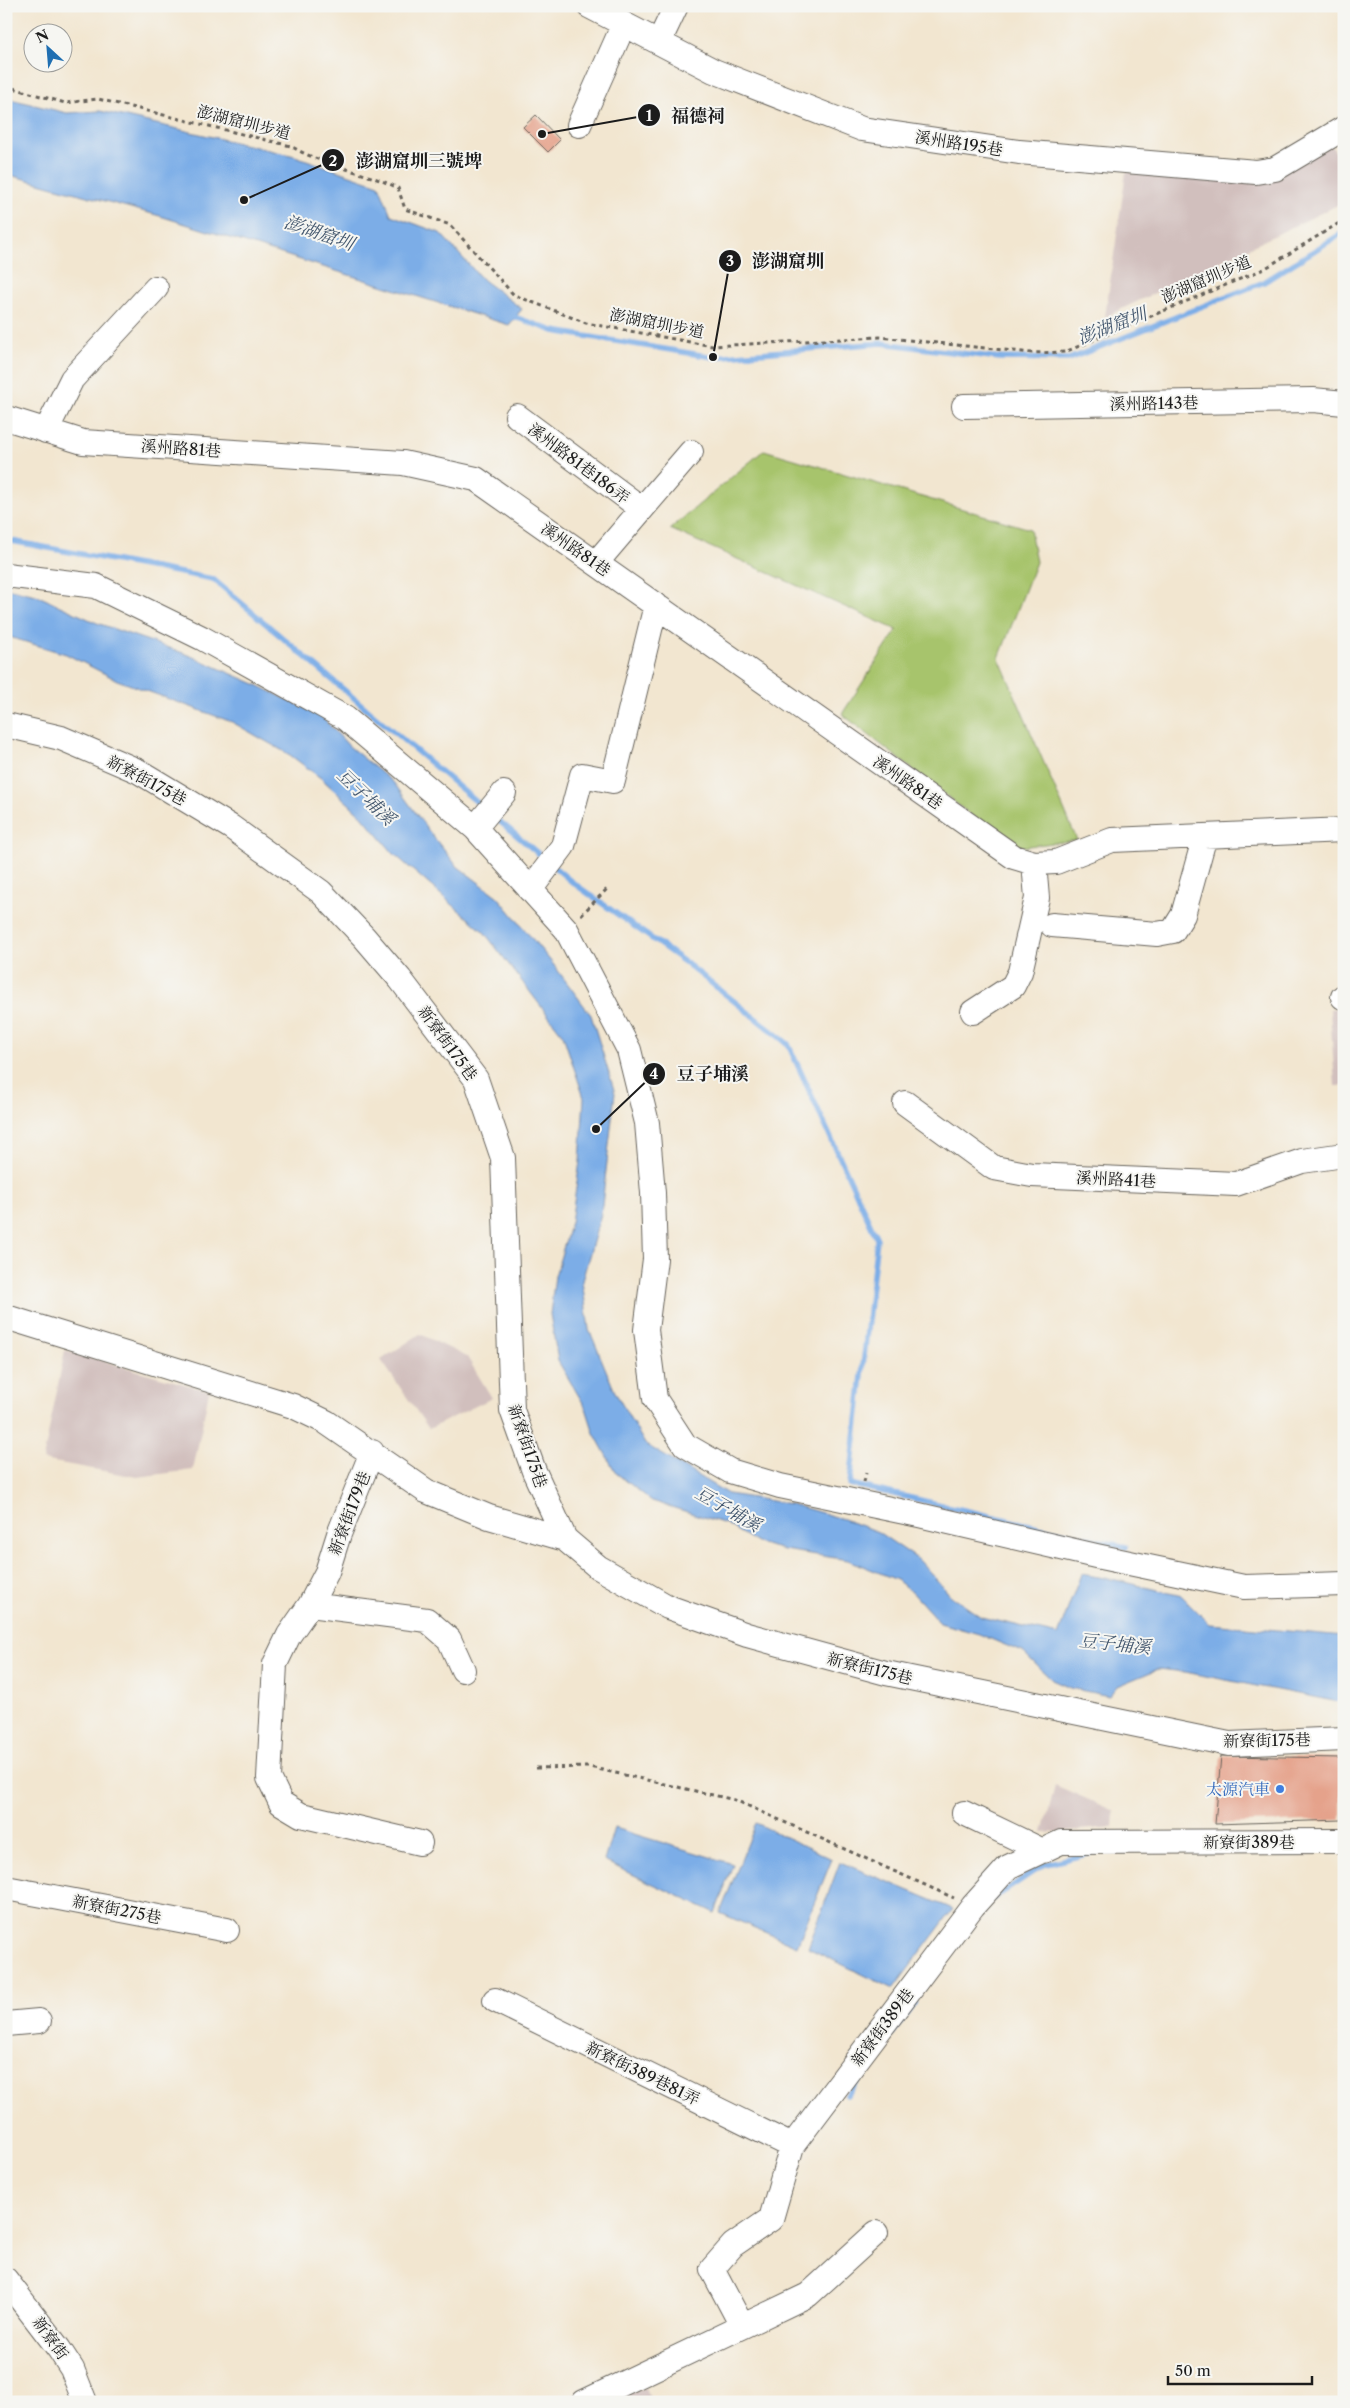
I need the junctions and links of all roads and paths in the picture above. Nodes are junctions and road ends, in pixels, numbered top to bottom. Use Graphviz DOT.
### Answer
graph roads {
  1 [pos="589,6"];
  2 [pos="676,6"];
  3 [pos="624,24"];
  4 [pos="659,42"];
  5 [pos="6,86"];
  6 [pos="579,125"];
  7 [pos="1344,128"];
  8 [pos="1344,220"];
  9 [pos="156,288"];
  10 [pos="1344,403"];
  11 [pos="964,406"];
  12 [pos="517,416"];
  13 [pos="6,418"];
  14 [pos="46,431"];
  15 [pos="691,452"];
  16 [pos="642,509"];
  17 [pos="596,563"];
  18 [pos="6,575"];
  19 [pos="656,605"];
  20 [pos="6,725"];
  21 [pos="1344,830"];
  22 [pos="1206,836"];
  23 [pos="1034,863"];
  24 [pos="606,889"];
  25 [pos="530,890"];
  26 [pos="590,905"];
  27 [pos="1052,925"];
  28 [pos="973,1012"];
  29 [pos="905,1103"];
  30 [pos="1344,1155"];
  31 [pos="6,1317"];
  32 [pos="372,1452"];
  33 [pos="565,1539"];
  34 [pos="1344,1584"];
  35 [pos="310,1605"];
  36 [pos="463,1670"];
  37 [pos="1344,1739"];
  38 [pos="536,1768"];
  39 [pos="964,1813"];
  40 [pos="1344,1842"];
  41 [pos="420,1843"];
  42 [pos="1043,1851"];
  43 [pos="6,1888"];
  44 [pos="973,1906"];
  45 [pos="227,1930"];
  46 [pos="495,2000"];
  47 [pos="38,2021"];
  48 [pos="6,2024"];
  49 [pos="792,2146"];
  50 [pos="876,2233"];
  51 [pos="6,2280"];
  52 [pos="742,2326"];
  53 [pos="85,2402"];
  54 [pos="584,2402"];
  1 -- 3 [label="street, 溪州路195巷"];
  2 -- 4 [label="street"];
  3 -- 4 [label="street, 溪州路195巷"];
  3 -- 6 [label="street"];
  4 -- 7 [label="street, 溪州路195巷"];
  5 -- 8 [label="path, 澎湖窟圳步道"];
  9 -- 14 [label="street"];
  10 -- 11 [label="street, 溪州路143巷"];
  12 -- 16 [label="street, 溪州路81巷186弄"];
  13 -- 14 [label="street, 溪州路81巷"];
  14 -- 17 [label="street, 溪州路81巷"];
  15 -- 16 [label="street, 溪州路81巷186弄"];
  16 -- 17 [label="street, 溪州路81巷186弄"];
  17 -- 19 [label="street, 溪州路81巷"];
  18 -- 25 [label="street"];
  19 -- 23 [label="street, 溪州路81巷"];
  19 -- 25 [label="street"];
  20 -- 33 [label="street, 新寮街175巷"];
  21 -- 22 [label="street, 溪州路81巷"];
  22 -- 23 [label="street, 溪州路81巷"];
  22 -- 27 [label="street"];
  23 -- 28 [label="street"];
  24 -- 26 [label="path"];
  25 -- 34 [label="street"];
  29 -- 30 [label="street, 溪州路41巷"];
  31 -- 32 [label="street, 新寮街179巷"];
  32 -- 33 [label="street"];
  32 -- 35 [label="street, 新寮街179巷"];
  33 -- 37 [label="street, 新寮街175巷"];
  35 -- 36 [label="street"];
  35 -- 41 [label="street, 新寮街179巷"];
  38 -- 44 [label="path"];
  39 -- 42 [label="street"];
  40 -- 42 [label="street, 新寮街389巷"];
  42 -- 44 [label="street, 新寮街389巷"];
  43 -- 45 [label="street, 新寮街275巷"];
  44 -- 49 [label="street, 新寮街389巷"];
  46 -- 49 [label="street, 新寮街389巷81弄"];
  47 -- 48 [label="street"];
  49 -- 52 [label="street, 新寮街389巷"];
  50 -- 52 [label="street"];
  51 -- 53 [label="street, 新寮街"];
  52 -- 54 [label="street"];
}
